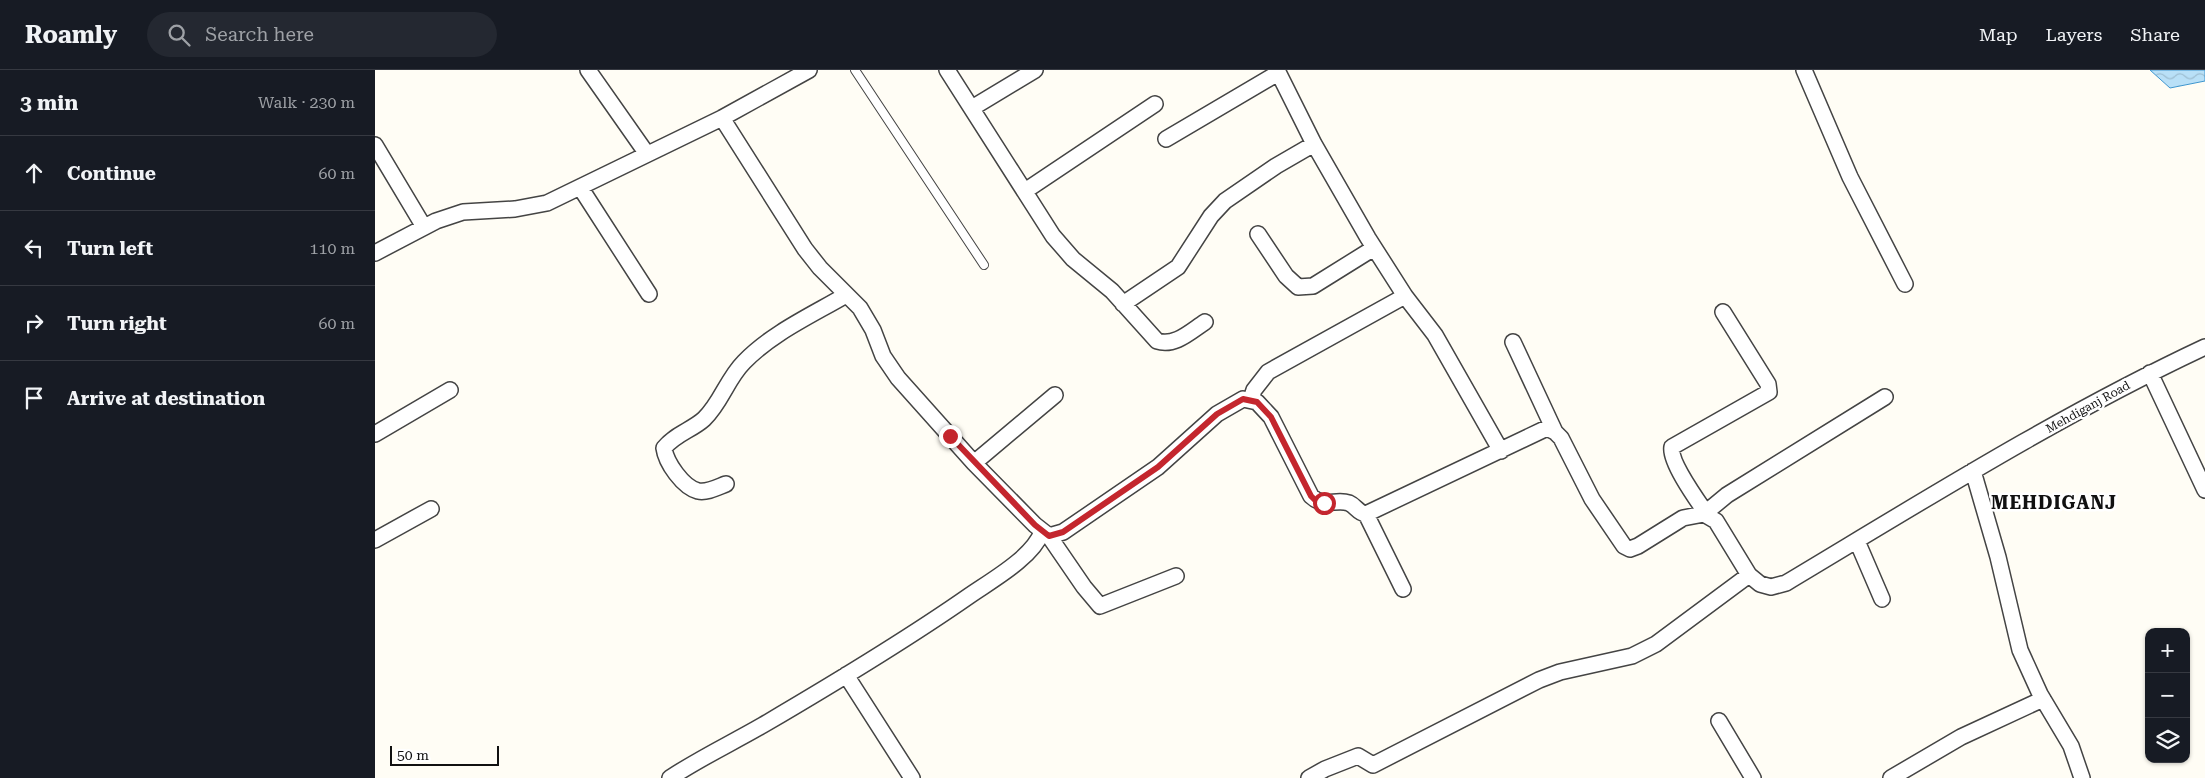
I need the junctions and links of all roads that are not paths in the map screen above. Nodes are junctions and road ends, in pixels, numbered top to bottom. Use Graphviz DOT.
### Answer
graph roads {
  1 [pos="588,70"];
  2 [pos="809,70"];
  3 [pos="855,70"];
  4 [pos="947,70"];
  5 [pos="1035,70"];
  6 [pos="1803,70"];
  7 [pos="1278,71"];
  8 [pos="1155,104"];
  9 [pos="972,108"];
  10 [pos="722,118"];
  11 [pos="1166,139"];
  12 [pos="1314,144"];
  13 [pos="375,145"];
  14 [pos="647,154"];
  15 [pos="580,187"];
  16 [pos="1025,191"];
  17 [pos="424,227"];
  18 [pos="1258,234"];
  19 [pos="1375,248"];
  20 [pos="375,253"];
  21 [pos="984,265"];
  22 [pos="1905,284"];
  23 [pos="649,294"];
  24 [pos="846,294"];
  25 [pos="1405,296"];
  26 [pos="1123,304"];
  27 [pos="1723,312"];
  28 [pos="1205,322"];
  29 [pos="1513,342"];
  30 [pos="2205,347"];
  31 [pos="2150,373"];
  32 [pos="450,390"];
  33 [pos="1055,395"];
  34 [pos="1885,397"];
  35 [pos="1251,399"];
  36 [pos="1555,432"];
  37 [pos="375,434"];
  38 [pos="1501,451"];
  39 [pos="974,463"];
  40 [pos="1973,471"];
  41 [pos="726,484"];
  42 [pos="2205,490"];
  43 [pos="431,509"];
  44 [pos="1705,513"];
  45 [pos="1366,514"];
  46 [pos="1046,534"];
  47 [pos="375,540"];
  48 [pos="1857,541"];
  49 [pos="1749,575"];
  50 [pos="1175,576"];
  51 [pos="1403,589"];
  52 [pos="1882,599"];
  53 [pos="846,675"];
  54 [pos="2043,699"];
  55 [pos="1719,721"];
  56 [pos="670,778"];
  57 [pos="912,778"];
  58 [pos="1309,778"];
  59 [pos="1753,778"];
  60 [pos="1891,778"];
  61 [pos="2082,778"];
  1 -- 14 [label="street"];
  2 -- 10 [label="street"];
  3 -- 21 [label="lane"];
  4 -- 9 [label="street"];
  5 -- 9 [label="street"];
  6 -- 22 [label="street"];
  7 -- 11 [label="street"];
  7 -- 12 [label="street"];
  8 -- 16 [label="street"];
  9 -- 16 [label="street"];
  10 -- 14 [label="street"];
  10 -- 24 [label="street"];
  12 -- 19 [label="street"];
  12 -- 26 [label="street"];
  13 -- 17 [label="street"];
  14 -- 15 [label="street"];
  15 -- 17 [label="street"];
  15 -- 23 [label="street"];
  16 -- 26 [label="street"];
  17 -- 20 [label="street"];
  18 -- 19 [label="street"];
  19 -- 25 [label="street"];
  24 -- 39 [label="street"];
  24 -- 41 [label="street"];
  25 -- 35 [label="street"];
  25 -- 38 [label="street"];
  26 -- 28 [label="street"];
  27 -- 44 [label="street"];
  29 -- 36 [label="street"];
  30 -- 31 [label="street, Mehdiganj Road"];
  31 -- 40 [label="street, Mehdiganj Road"];
  31 -- 42 [label="street"];
  32 -- 37 [label="street"];
  33 -- 39 [label="street"];
  34 -- 44 [label="street"];
  35 -- 45 [label="street"];
  35 -- 46 [label="street"];
  36 -- 38 [label="street"];
  36 -- 44 [label="street"];
  38 -- 45 [label="street"];
  39 -- 46 [label="street"];
  40 -- 48 [label="street, Mehdiganj Road"];
  40 -- 54 [label="street"];
  43 -- 47 [label="street"];
  44 -- 49 [label="street"];
  45 -- 51 [label="street"];
  46 -- 50 [label="street"];
  46 -- 53 [label="street"];
  48 -- 49 [label="street, Mehdiganj Road"];
  48 -- 52 [label="street"];
  49 -- 58 [label="street"];
  53 -- 56 [label="street"];
  53 -- 57 [label="street"];
  54 -- 60 [label="street"];
  54 -- 61 [label="street"];
  55 -- 59 [label="street"];
}
